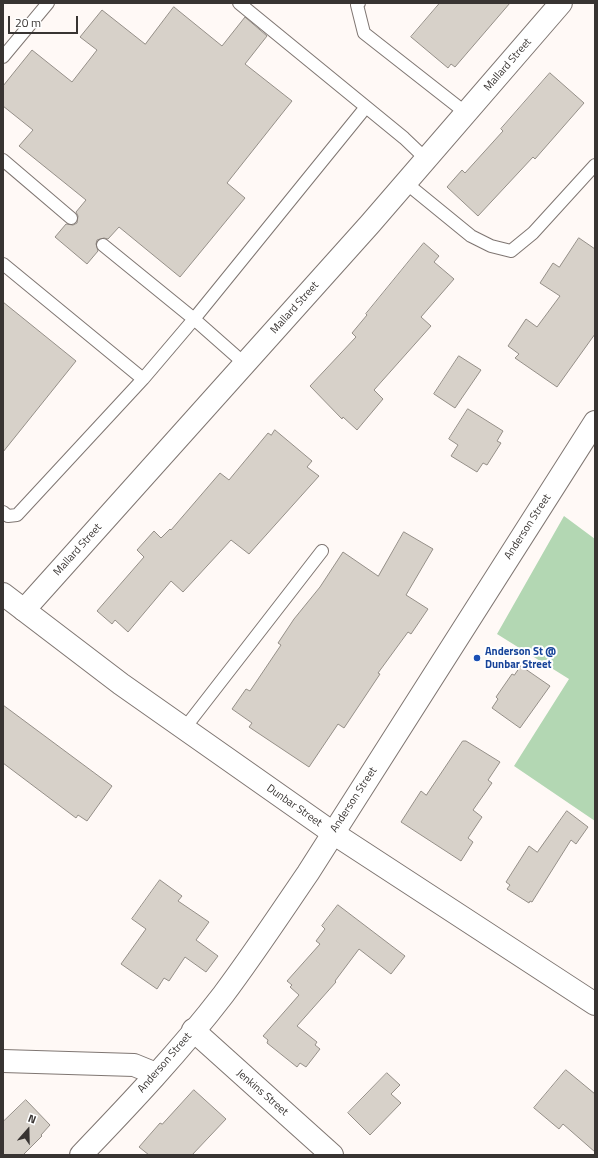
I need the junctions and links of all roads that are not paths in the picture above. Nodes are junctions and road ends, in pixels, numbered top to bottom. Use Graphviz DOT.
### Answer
graph roads {
  1 [pos="48,3"];
  2 [pos="239,3"];
  3 [pos="359,3"];
  4 [pos="561,3"];
  5 [pos="3,57"];
  6 [pos="366,107"];
  7 [pos="466,113"];
  8 [pos="426,159"];
  9 [pos="3,160"];
  10 [pos="595,165"];
  11 [pos="406,183"];
  12 [pos="71,218"];
  13 [pos="103,245"];
  14 [pos="3,264"];
  15 [pos="194,319"];
  16 [pos="245,364"];
  17 [pos="143,378"];
  18 [pos="594,426"];
  19 [pos="3,512"];
  20 [pos="322,551"];
  21 [pos="3,594"];
  22 [pos="24,610"];
  23 [pos="184,729"];
  24 [pos="333,833"];
  25 [pos="595,1004"];
  26 [pos="192,1030"];
  27 [pos="3,1061"];
  28 [pos="156,1074"];
  29 [pos="81,1155"];
  30 [pos="332,1155"];
  1 -- 5 [label="lane"];
  2 -- 6 [label="lane"];
  3 -- 7 [label="lane"];
  4 -- 7 [label="street, Mallard Street"];
  6 -- 8 [label="lane"];
  6 -- 15 [label="lane"];
  7 -- 8 [label="street, Mallard Street"];
  8 -- 11 [label="street, Mallard Street"];
  9 -- 12 [label="lane"];
  10 -- 11 [label="lane"];
  11 -- 16 [label="street, Mallard Street"];
  13 -- 15 [label="lane"];
  14 -- 17 [label="lane"];
  15 -- 16 [label="lane"];
  15 -- 17 [label="lane"];
  16 -- 22 [label="street, Mallard Street"];
  17 -- 19 [label="lane"];
  18 -- 24 [label="street, Anderson Street"];
  20 -- 23 [label="lane"];
  21 -- 22 [label="street, Dunbar Street"];
  22 -- 23 [label="street, Dunbar Street"];
  23 -- 24 [label="street, Dunbar Street"];
  24 -- 25 [label="street, Dunbar Street"];
  24 -- 26 [label="street, Anderson Street"];
  26 -- 28 [label="street, Anderson Street"];
  26 -- 30 [label="street, Jenkins Street"];
  27 -- 28 [label="street"];
  28 -- 29 [label="street, Anderson Street"];
}
